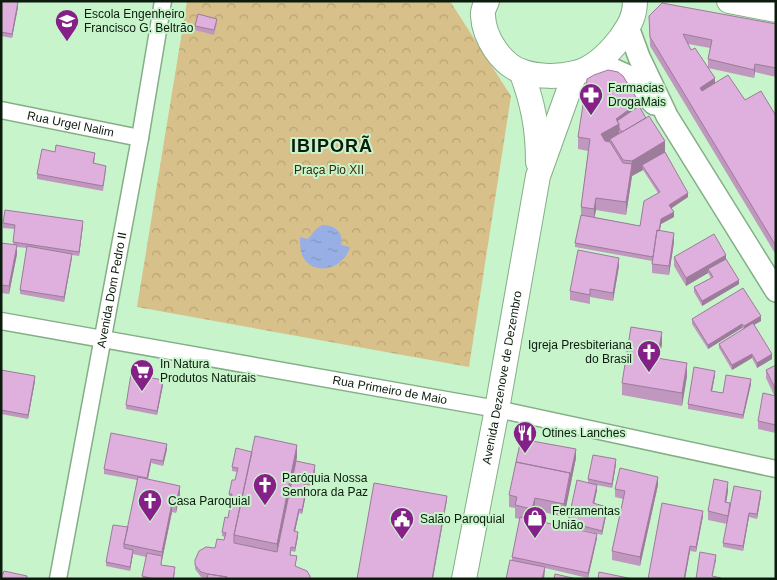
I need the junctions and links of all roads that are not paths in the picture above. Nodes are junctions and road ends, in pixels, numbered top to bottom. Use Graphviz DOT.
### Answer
graph roads {
  1 [pos="163,1"];
  2 [pos="635,1"];
  3 [pos="729,1"];
  4 [pos="480,5"];
  5 [pos="776,10"];
  6 [pos="628,27"];
  7 [pos="598,62"];
  8 [pos="521,71"];
  9 [pos="576,73"];
  10 [pos="1,110"];
  11 [pos="666,116"];
  12 [pos="140,138"];
  13 [pos="538,176"];
  14 [pos="776,291"];
  15 [pos="1,321"];
  16 [pos="102,339"];
  17 [pos="497,408"];
  18 [pos="776,469"];
  19 [pos="58,579"];
  20 [pos="464,579"];
  1 -- 12 [label="street, Avenida Dom Pedro II"];
  2 -- 6 [label="main road"];
  3 -- 5 [label="main road"];
  4 -- 8 [label="main road"];
  6 -- 7 [label="main road"];
  6 -- 11 [label="street"];
  7 -- 9 [label="main road"];
  7 -- 11 [label="street"];
  8 -- 9 [label="main road"];
  8 -- 13 [label="main road, Avenida Dezenove de Dezembro"];
  9 -- 13 [label="main road, Avenida Dezenove de Dezembro"];
  10 -- 12 [label="street, Rua Urgel Nalim"];
  11 -- 14 [label="street"];
  12 -- 16 [label="street, Avenida Dom Pedro II"];
  13 -- 17 [label="main road, Avenida Dezenove de Dezembro"];
  15 -- 16 [label="street, Rua Primeiro de Maio"];
  16 -- 17 [label="street, Rua Primeiro de Maio"];
  16 -- 19 [label="street, Avenida Dom Pedro II"];
  17 -- 18 [label="street, Rua Primeiro de Maio"];
  17 -- 20 [label="main road, Avenida Dezenove de Dezembro"];
}
